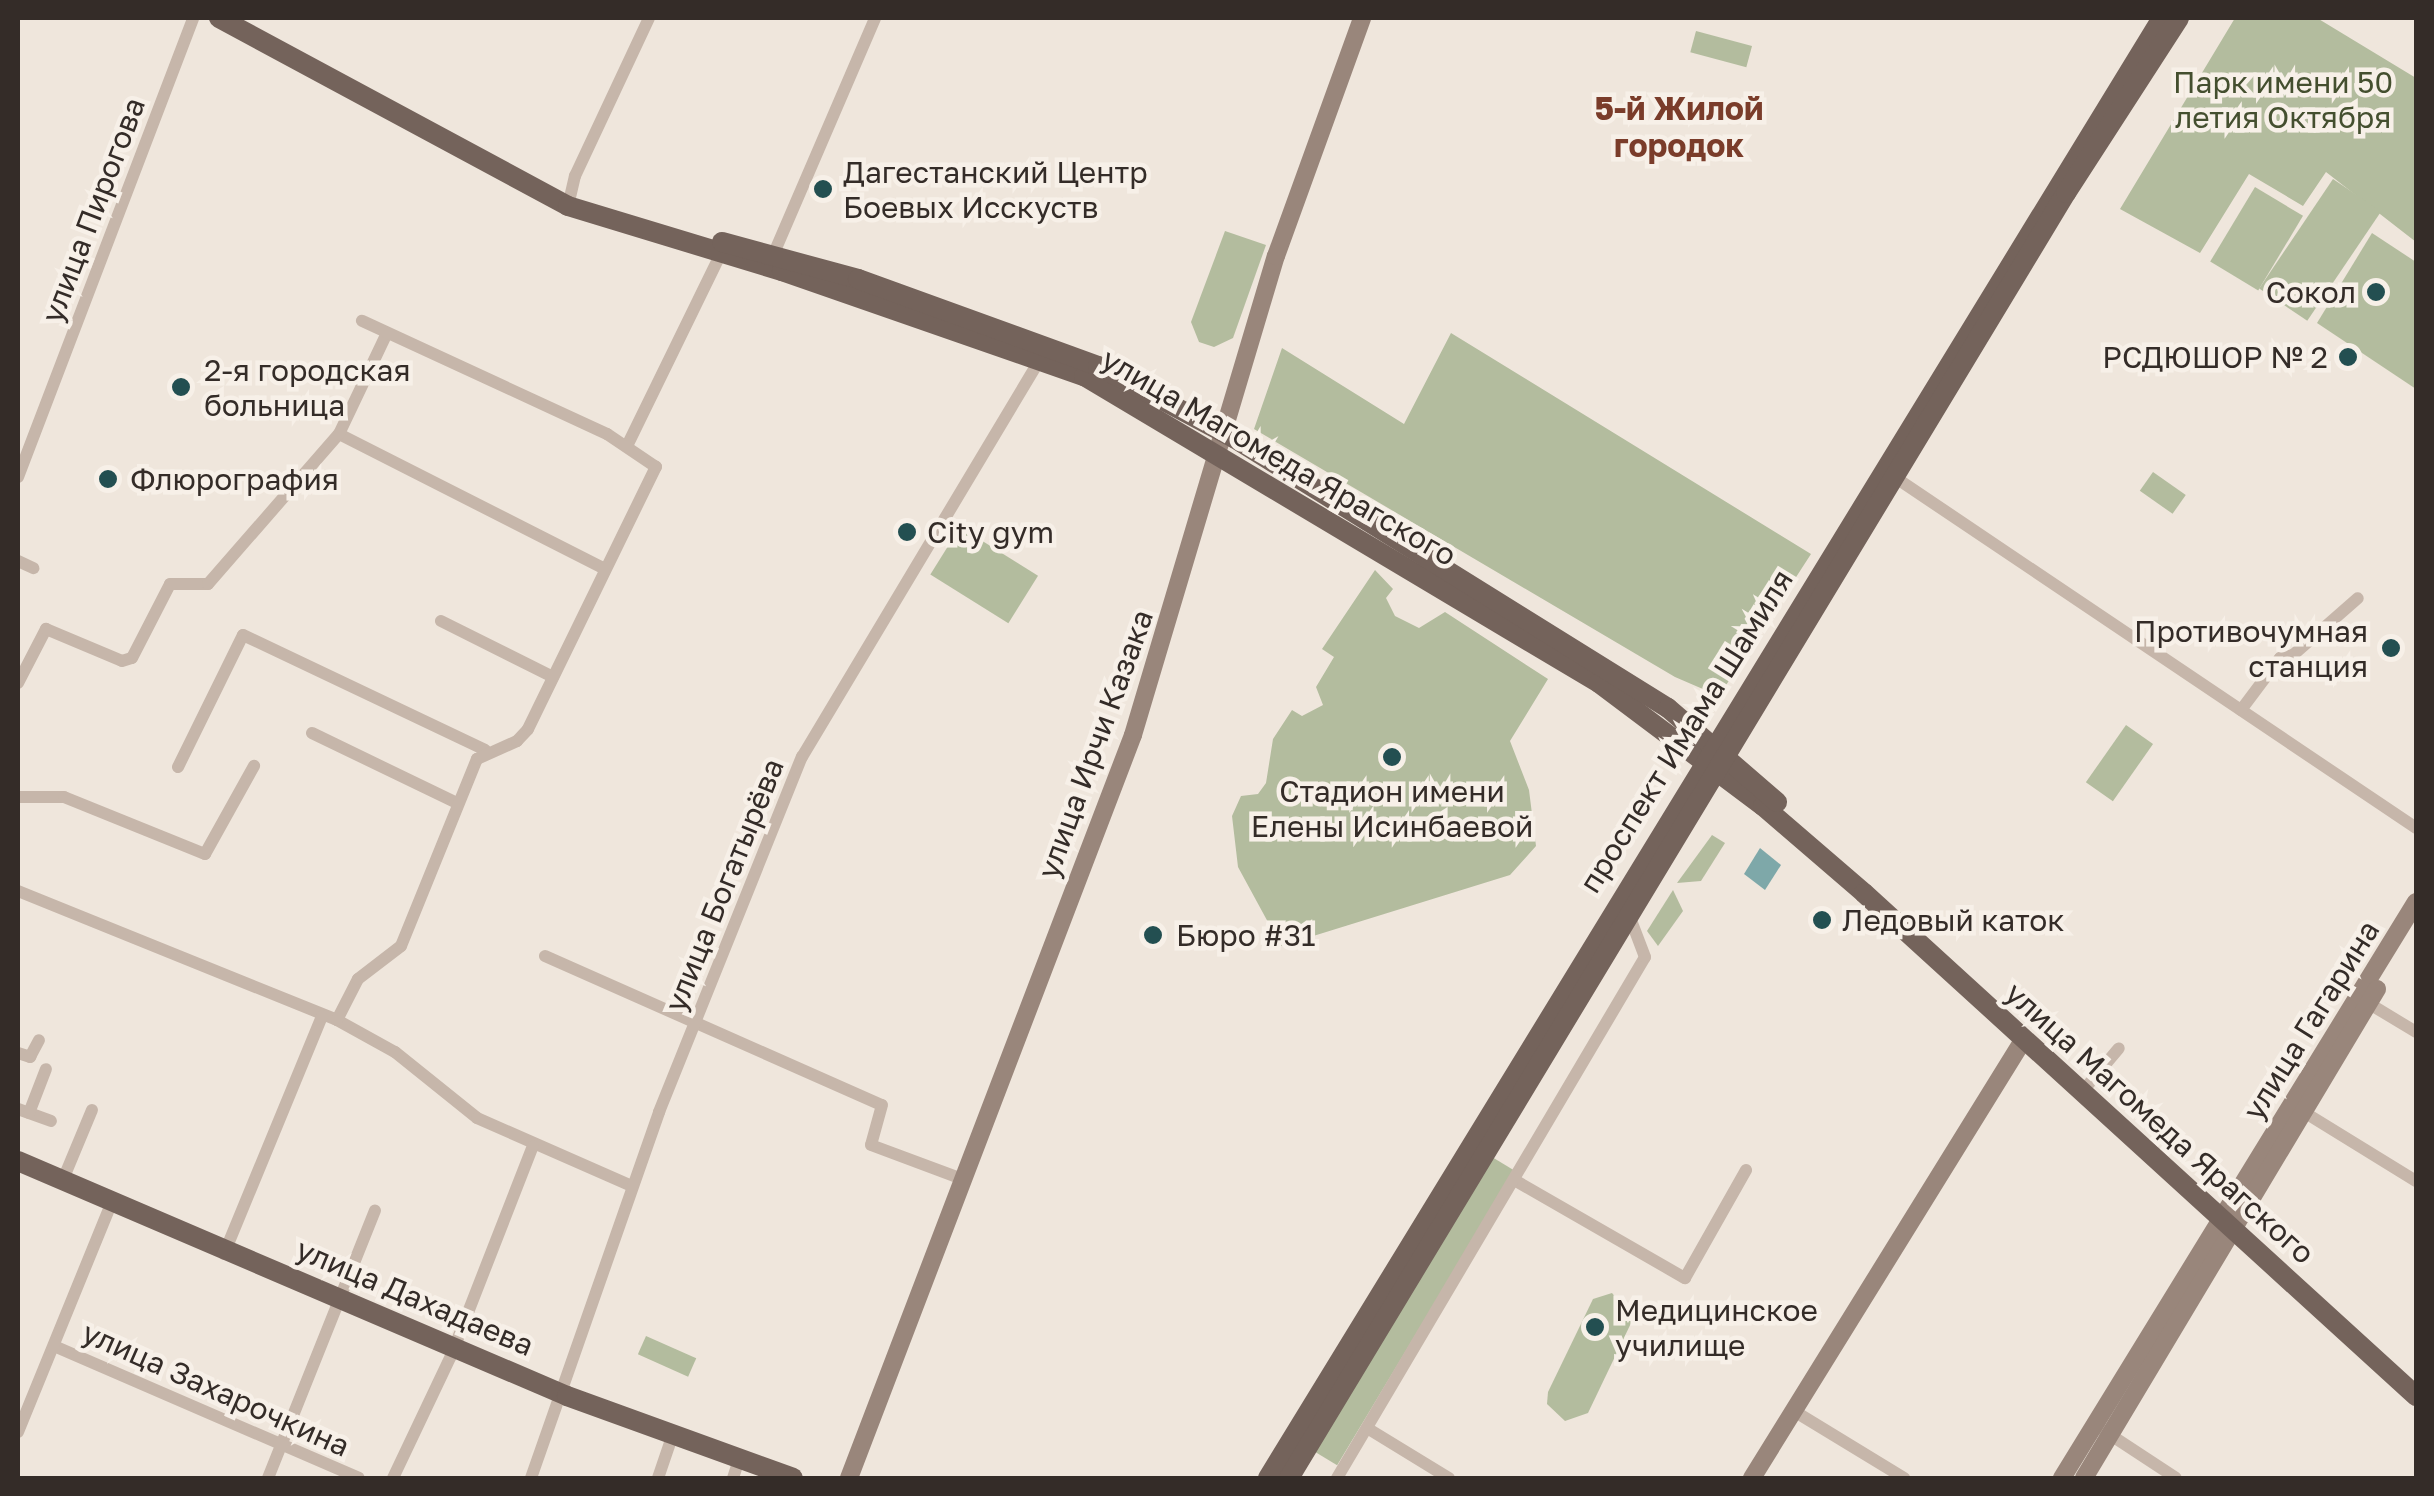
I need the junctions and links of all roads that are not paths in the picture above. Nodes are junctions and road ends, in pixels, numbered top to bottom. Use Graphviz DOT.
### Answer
graph roads {
  1 [pos="194,18"];
  2 [pos="219,18"];
  3 [pos="649,18"];
  4 [pos="875,18"];
  5 [pos="1362,18"];
  6 [pos="2162,18"];
  7 [pos="2180,18"];
  8 [pos="248,25"];
  9 [pos="2060,190"];
  10 [pos="569,200"];
  11 [pos="724,250"];
  12 [pos="771,259"];
  13 [pos="362,321"];
  14 [pos="388,333"];
  15 [pos="1042,354"];
  16 [pos="339,434"];
  17 [pos="1220,441"];
  18 [pos="628,446"];
  19 [pos="18,477"];
  20 [pos="1896,478"];
  21 [pos="18,561"];
  22 [pos="32,568"];
  23 [pos="606,569"];
  24 [pos="2358,598"];
  25 [pos="442,621"];
  26 [pos="553,677"];
  27 [pos="18,683"];
  28 [pos="2241,710"];
  29 [pos="312,733"];
  30 [pos="485,750"];
  31 [pos="1715,758"];
  32 [pos="254,766"];
  33 [pos="178,767"];
  34 [pos="18,797"];
  35 [pos="455,802"];
  36 [pos="2416,828"];
  37 [pos="18,891"];
  38 [pos="2416,902"];
  39 [pos="1628,916"];
  40 [pos="2416,924"];
  41 [pos="545,956"];
  42 [pos="2368,1003"];
  43 [pos="322,1016"];
  44 [pos="337,1020"];
  45 [pos="696,1022"];
  46 [pos="2416,1032"];
  47 [pos="2024,1039"];
  48 [pos="39,1040"];
  49 [pos="2119,1048"];
  50 [pos="18,1053"];
  51 [pos="46,1069"];
  52 [pos="2082,1092"];
  53 [pos="2298,1108"];
  54 [pos="92,1110"];
  55 [pos="23,1111"];
  56 [pos="51,1121"];
  57 [pos="533,1146"];
  58 [pos="18,1161"];
  59 [pos="1746,1170"];
  60 [pos="18,1172"];
  61 [pos="962,1179"];
  62 [pos="1516,1181"];
  63 [pos="2416,1181"];
  64 [pos="61,1185"];
  65 [pos="632,1186"];
  66 [pos="110,1206"];
  67 [pos="375,1212"];
  68 [pos="2227,1222"];
  69 [pos="224,1255"];
  70 [pos="339,1303"];
  71 [pos="54,1346"];
  72 [pos="452,1350"];
  73 [pos="556,1396"];
  74 [pos="2416,1396"];
  75 [pos="1794,1411"];
  76 [pos="1367,1428"];
  77 [pos="2103,1430"];
  78 [pos="18,1432"];
  79 [pos="672,1438"];
  80 [pos="282,1446"];
  81 [pos="736,1468"];
  82 [pos="2087,1474"];
  83 [pos="268,1478"];
  84 [pos="359,1478"];
  85 [pos="393,1478"];
  86 [pos="531,1478"];
  87 [pos="658,1478"];
  88 [pos="763,1478"];
  89 [pos="793,1478"];
  90 [pos="848,1478"];
  91 [pos="1268,1478"];
  92 [pos="1289,1478"];
  93 [pos="1336,1478"];
  94 [pos="1449,1478"];
  95 [pos="1752,1478"];
  96 [pos="1904,1478"];
  97 [pos="2062,1478"];
  98 [pos="2176,1478"];
  1 -- 19 [label="street, улица Пирогова"];
  2 -- 8 [label="main road, улица Магомеда Ярагского"];
  3 -- 10 [label="street"];
  4 -- 12 [label="street"];
  5 -- 17 [label="main road, улица Ирчи Казака"];
  6 -- 9 [label="main road, проспект Имама Шамиля"];
  7 -- 9 [label="main road, проспект Имама Шамиля"];
  8 -- 10 [label="main road, улица Магомеда Ярагского"];
  9 -- 20 [label="main road, проспект Имама Шамиля"];
  9 -- 31 [label="main road, проспект Имама Шамиля"];
  10 -- 11 [label="main road, улица Магомеда Ярагского"];
  11 -- 12 [label="main road, улица Магомеда Ярагского"];
  11 -- 18 [label="street"];
  12 -- 15 [label="main road, улица Магомеда Ярагского"];
  13 -- 14 [label="street"];
  14 -- 16 [label="street"];
  14 -- 18 [label="street"];
  15 -- 17 [label="main road, улица Магомеда Ярагского"];
  15 -- 45 [label="street, улица Богатырёва"];
  16 -- 23 [label="street"];
  16 -- 27 [label="street"];
  17 -- 31 [label="main road, улица Магомеда Ярагского"];
  17 -- 61 [label="main road, улица Ирчи Казака"];
  18 -- 23 [label="street"];
  20 -- 28 [label="street"];
  20 -- 31 [label="main road, проспект Имама Шамиля"];
  21 -- 22 [label="street"];
  23 -- 26 [label="street"];
  24 -- 28 [label="street"];
  25 -- 26 [label="street"];
  26 -- 30 [label="street"];
  28 -- 36 [label="street"];
  29 -- 35 [label="street"];
  30 -- 33 [label="street"];
  30 -- 35 [label="street"];
  31 -- 39 [label="main road, проспект Имама Шамиля"];
  31 -- 47 [label="main road, улица Магомеда Ярагского"];
  31 -- 91 [label="main road, проспект Имама Шамиля"];
  32 -- 34 [label="street"];
  35 -- 44 [label="street"];
  37 -- 43 [label="street"];
  38 -- 53 [label="main road, улица Гагарина"];
  39 -- 62 [label="street"];
  39 -- 92 [label="main road, проспект Имама Шамиля"];
  40 -- 42 [label="main road, улица Гагарина"];
  41 -- 45 [label="street"];
  42 -- 46 [label="street"];
  42 -- 53 [label="main road, улица Гагарина"];
  43 -- 44 [label="street"];
  43 -- 69 [label="street"];
  44 -- 57 [label="street"];
  45 -- 61 [label="street"];
  45 -- 65 [label="street, улица Богатырёва"];
  47 -- 52 [label="main road, улица Магомеда Ярагского"];
  47 -- 75 [label="main road"];
  48 -- 50 [label="street"];
  49 -- 52 [label="street"];
  51 -- 55 [label="street"];
  52 -- 68 [label="main road, улица Магомеда Ярагского"];
  53 -- 63 [label="street"];
  53 -- 68 [label="main road, улица Гагарина"];
  54 -- 64 [label="street"];
  55 -- 56 [label="street"];
  57 -- 65 [label="street"];
  57 -- 72 [label="street"];
  58 -- 64 [label="main road, улица Дахадаева"];
  59 -- 62 [label="street"];
  60 -- 64 [label="main road, улица Дахадаева"];
  61 -- 90 [label="main road, улица Ирчи Казака"];
  62 -- 76 [label="street"];
  64 -- 66 [label="main road, улица Дахадаева"];
  65 -- 73 [label="street, улица Богатырёва"];
  66 -- 69 [label="main road, улица Дахадаева"];
  66 -- 71 [label="street"];
  67 -- 70 [label="street"];
  68 -- 74 [label="main road, улица Магомеда Ярагского"];
  68 -- 77 [label="main road"];
  68 -- 77 [label="main road"];
  69 -- 70 [label="main road, улица Дахадаева"];
  70 -- 72 [label="main road, улица Дахадаева"];
  70 -- 80 [label="street"];
  71 -- 78 [label="street"];
  71 -- 80 [label="street, улица Захарочкина"];
  72 -- 73 [label="main road, улица Дахадаева"];
  72 -- 85 [label="street"];
  73 -- 79 [label="main road, улица Дахадаева"];
  73 -- 86 [label="street, улица Богатырёва"];
  75 -- 95 [label="main road"];
  75 -- 96 [label="street"];
  76 -- 93 [label="street"];
  76 -- 94 [label="street"];
  77 -- 82 [label="main road"];
  77 -- 97 [label="main road"];
  77 -- 98 [label="street"];
  79 -- 81 [label="main road, улица Дахадаева"];
  79 -- 87 [label="street"];
  80 -- 83 [label="street"];
  80 -- 84 [label="street, улица Захарочкина"];
  81 -- 88 [label="main road, улица Дахадаева"];
  81 -- 89 [label="main road, улица Дахадаева"];
}
